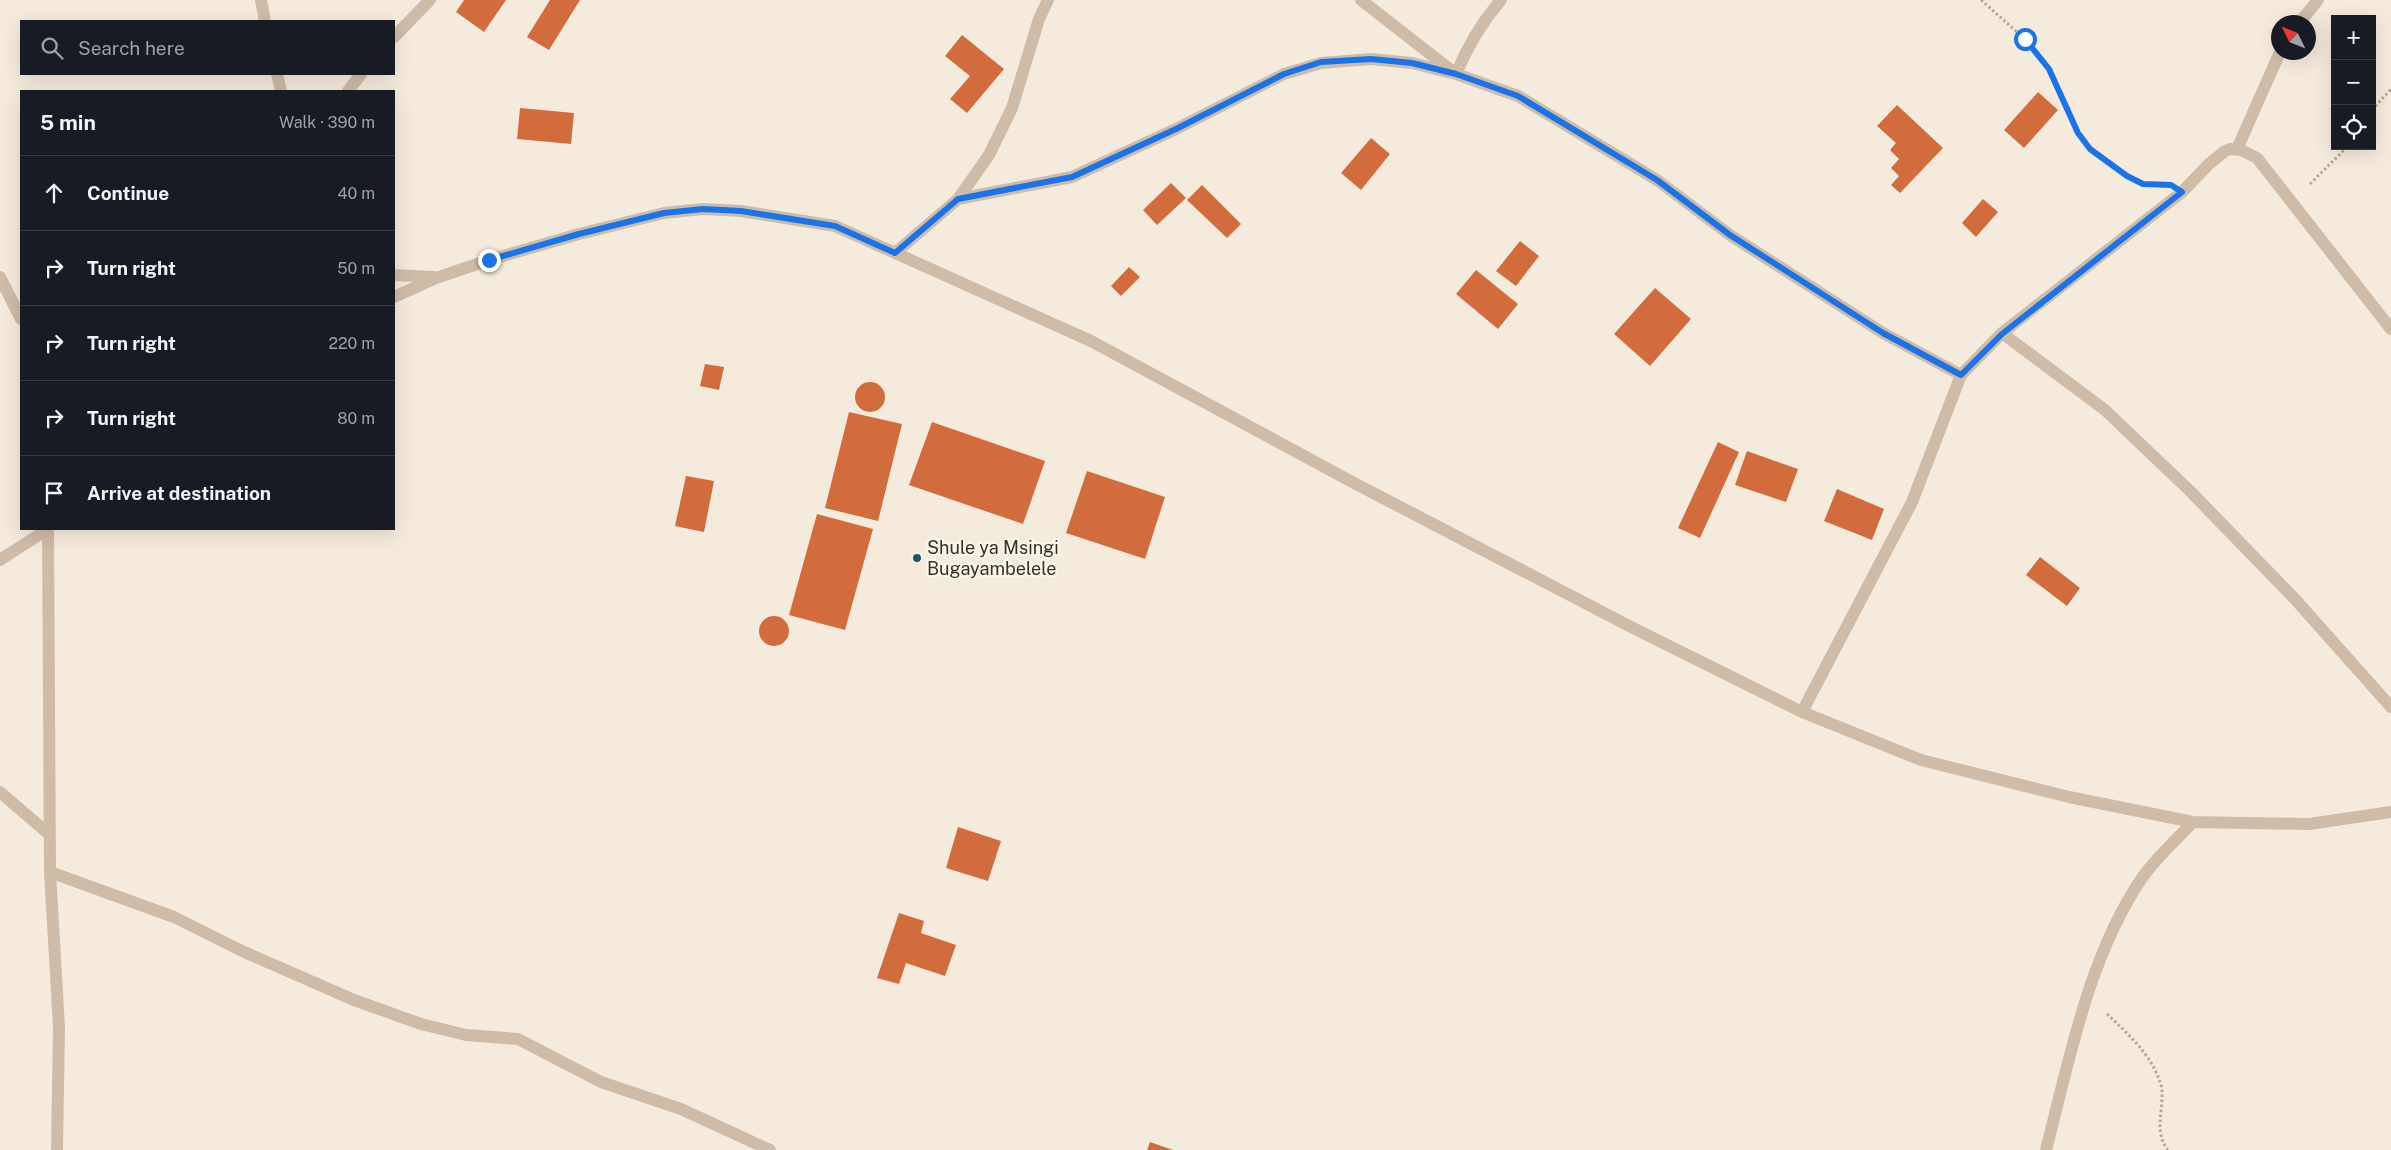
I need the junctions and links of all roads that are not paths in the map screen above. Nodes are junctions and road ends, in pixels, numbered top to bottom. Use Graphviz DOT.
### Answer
graph roads {
  1 [pos="261,0"];
  2 [pos="430,0"];
  3 [pos="1048,0"];
  4 [pos="1361,0"];
  5 [pos="1501,0"];
  6 [pos="2318,0"];
  7 [pos="2306,15"];
  8 [pos="265,20"];
  9 [pos="395,36"];
  10 [pos="2276,60"];
  11 [pos="1456,74"];
  12 [pos="277,75"];
  13 [pos="359,75"];
  14 [pos="280,90"];
  15 [pos="349,90"];
  16 [pos="2237,149"];
  17 [pos="958,199"];
  18 [pos="895,253"];
  19 [pos="395,275"];
  20 [pos="0,278"];
  21 [pos="436,278"];
  22 [pos="4,295"];
  23 [pos="20,296"];
  24 [pos="395,297"];
  25 [pos="20,318"];
  26 [pos="2391,329"];
  27 [pos="2002,334"];
  28 [pos="1961,375"];
  29 [pos="46,530"];
  30 [pos="48,530"];
  31 [pos="0,560"];
  32 [pos="2391,707"];
  33 [pos="1802,712"];
  34 [pos="0,792"];
  35 [pos="2391,812"];
  36 [pos="2193,822"];
  37 [pos="50,835"];
  38 [pos="50,872"];
  39 [pos="58,1150"];
  40 [pos="770,1150"];
  41 [pos="2046,1150"];
  1 -- 8 [label="street"];
  2 -- 9 [label="street"];
  3 -- 17 [label="street"];
  4 -- 11 [label="street"];
  5 -- 11 [label="street"];
  6 -- 7 [label="street"];
  10 -- 16 [label="street"];
  11 -- 17 [label="street"];
  11 -- 28 [label="street"];
  12 -- 14 [label="street"];
  13 -- 15 [label="street"];
  16 -- 26 [label="street"];
  16 -- 27 [label="street"];
  17 -- 18 [label="street"];
  18 -- 21 [label="street"];
  18 -- 33 [label="street"];
  19 -- 21 [label="street"];
  20 -- 22 [label="street"];
  21 -- 24 [label="street"];
  22 -- 23 [label="street"];
  22 -- 25 [label="street"];
  27 -- 28 [label="street"];
  27 -- 32 [label="street"];
  28 -- 33 [label="street"];
  29 -- 31 [label="street"];
  30 -- 37 [label="street"];
  33 -- 36 [label="street"];
  34 -- 37 [label="street"];
  35 -- 36 [label="street"];
  36 -- 41 [label="street"];
  37 -- 38 [label="street"];
  38 -- 39 [label="street"];
  38 -- 40 [label="street"];
}
